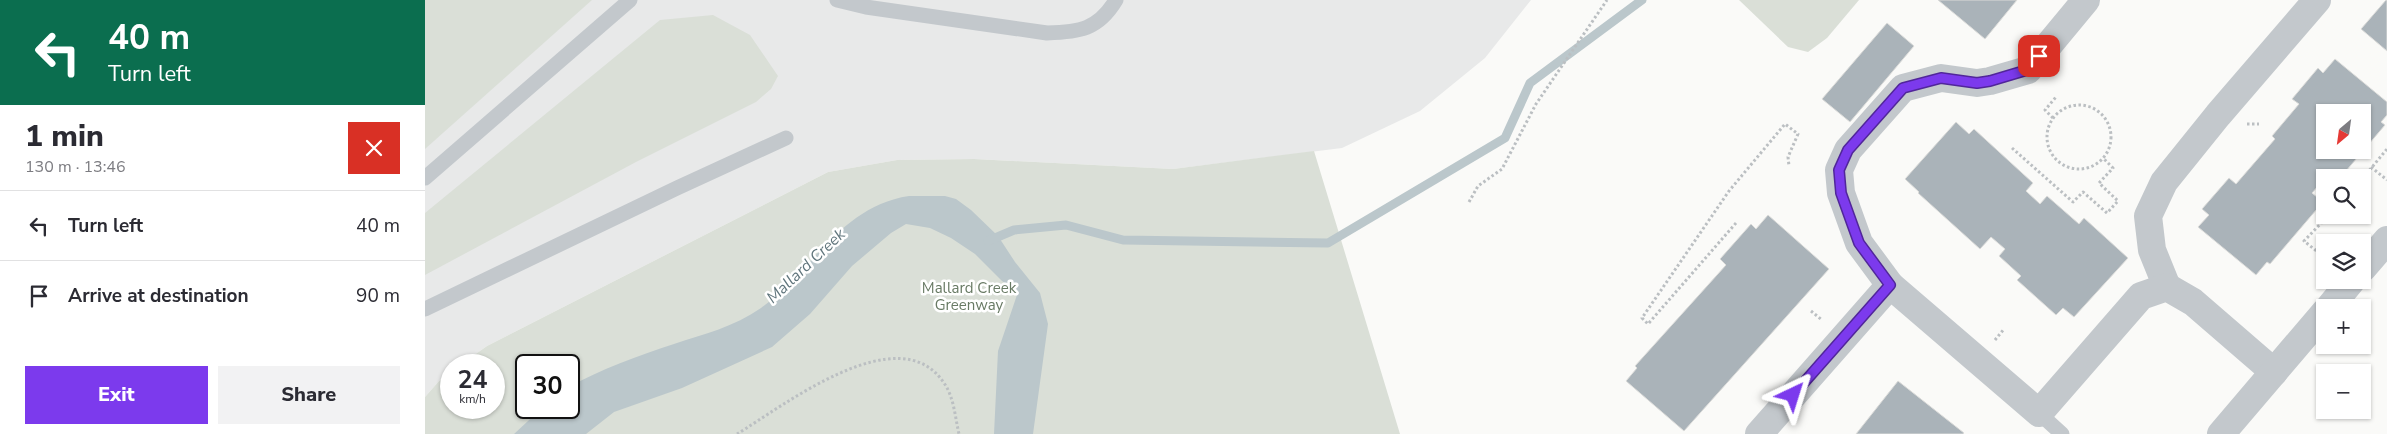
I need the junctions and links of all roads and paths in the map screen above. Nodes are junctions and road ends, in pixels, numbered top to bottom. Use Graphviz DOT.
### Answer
graph roads {
  1 [pos="631,0"];
  2 [pos="837,0"];
  3 [pos="1116,0"];
  4 [pos="1607,0"];
  5 [pos="2086,0"];
  6 [pos="2317,0"];
  7 [pos="2056,97"];
  8 [pos="2053,118"];
  9 [pos="786,138"];
  10 [pos="2012,148"];
  11 [pos="2387,149"];
  12 [pos="2103,158"];
  13 [pos="1789,166"];
  14 [pos="2371,167"];
  15 [pos="425,178"];
  16 [pos="2387,180"];
  17 [pos="1469,202"];
  18 [pos="1736,222"];
  19 [pos="2320,224"];
  20 [pos="2387,240"];
  21 [pos="2316,251"];
  22 [pos="2371,259"];
  23 [pos="1890,285"];
  24 [pos="2167,287"];
  25 [pos="2345,289"];
  26 [pos="2337,299"];
  27 [pos="425,309"];
  28 [pos="2316,323"];
  29 [pos="2274,372"];
  30 [pos="2039,413"];
  31 [pos="737,434"];
  32 [pos="959,434"];
  33 [pos="1759,434"];
  34 [pos="2062,434"];
  35 [pos="2221,434"];
  1 -- 15 [label="lane"];
  2 -- 3 [label="lane"];
  4 -- 17 [label="path"];
  5 -- 23 [label="street"];
  6 -- 24 [label="street"];
  7 -- 8 [label="path"];
  8 -- 12 [label="path"];
  8 -- 12 [label="path"];
  9 -- 27 [label="lane"];
  10 -- 12 [label="path"];
  11 -- 14 [label="path"];
  13 -- 18 [label="path"];
  14 -- 16 [label="path"];
  19 -- 21 [label="path"];
  20 -- 22 [label="street"];
  23 -- 30 [label="street"];
  23 -- 33 [label="street"];
  24 -- 29 [label="street"];
  24 -- 30 [label="street"];
  25 -- 26 [label="street"];
  28 -- 29 [label="street"];
  29 -- 35 [label="street"];
  30 -- 34 [label="lane"];
  31 -- 32 [label="path"];
}
